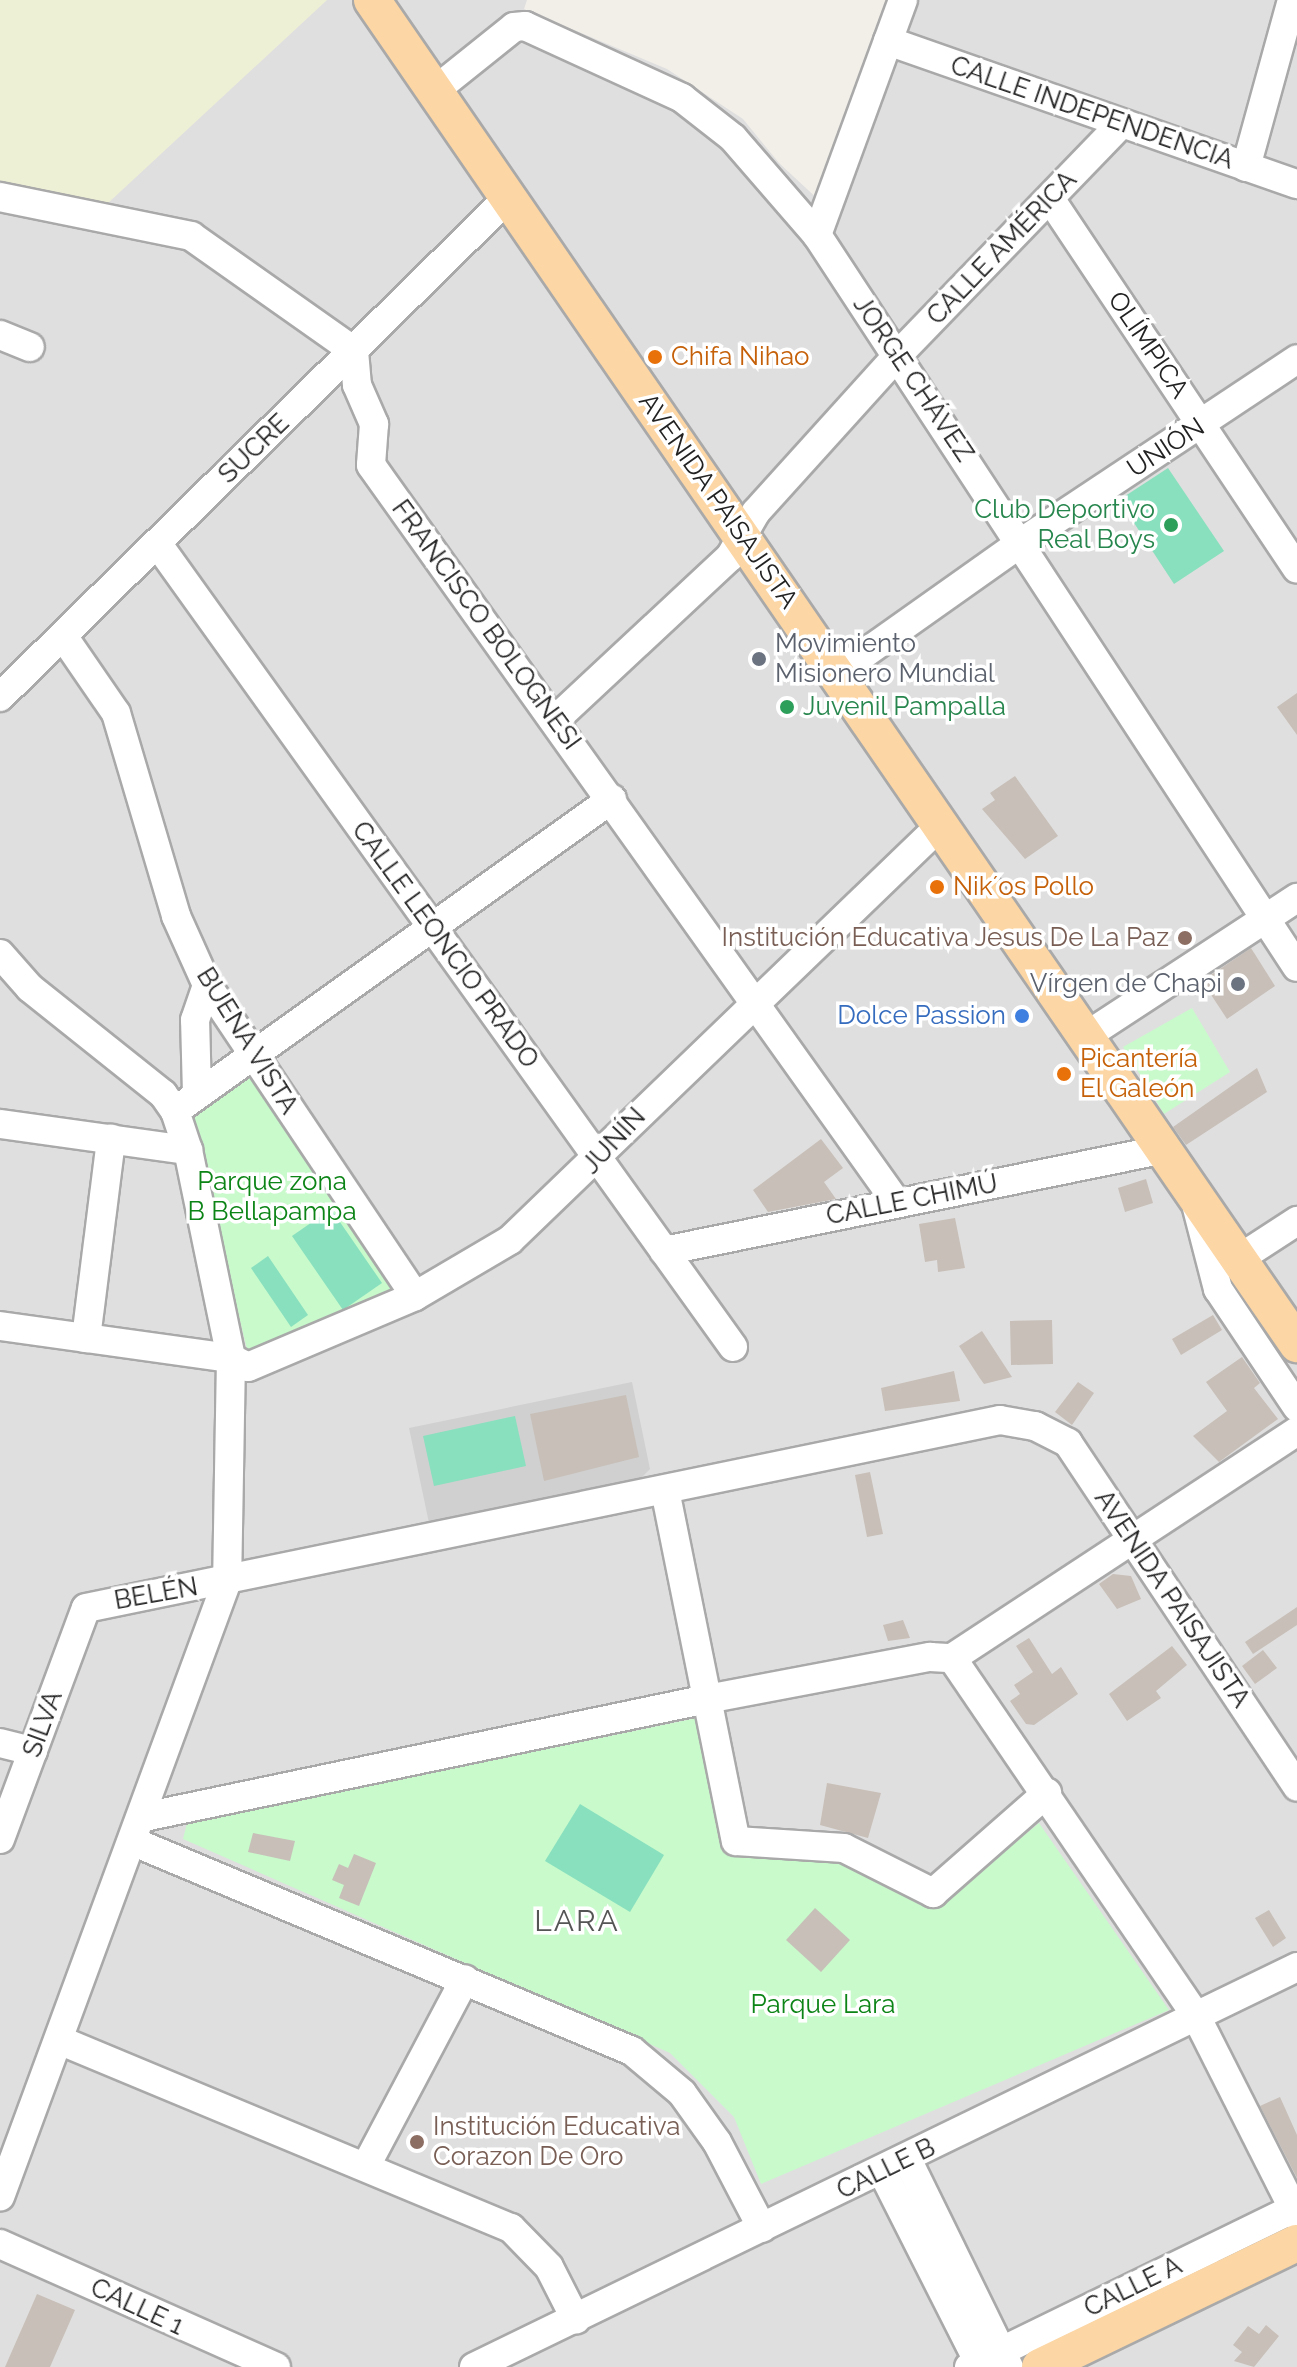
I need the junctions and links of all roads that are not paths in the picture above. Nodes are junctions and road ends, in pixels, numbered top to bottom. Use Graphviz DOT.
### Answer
graph roads {
  1 [pos="372,0"];
  2 [pos="903,0"];
  3 [pos="1292,0"];
  4 [pos="888,41"];
  5 [pos="433,92"];
  6 [pos="1121,124"];
  7 [pos="1246,167"];
  8 [pos="1297,184"];
  9 [pos="0,197"];
  10 [pos="507,199"];
  11 [pos="1051,200"];
  12 [pos="817,235"];
  13 [pos="0,335"];
  14 [pos="30,347"];
  15 [pos="354,351"];
  16 [pos="897,356"];
  17 [pos="1297,359"];
  18 [pos="1202,426"];
  19 [pos="743,536"];
  20 [pos="1022,542"];
  21 [pos="157,543"];
  22 [pos="1297,569"];
  23 [pos="63,636"];
  24 [pos="837,673"];
  25 [pos="0,697"];
  26 [pos="555,720"];
  27 [pos="612,799"];
  28 [pos="941,825"];
  29 [pos="1297,898"];
  30 [pos="1263,920"];
  31 [pos="432,927"];
  32 [pos="0,954"];
  33 [pos="1297,967"];
  34 [pos="207,985"];
  35 [pos="0,986"];
  36 [pos="30,988"];
  37 [pos="755,1002"];
  38 [pos="1083,1038"];
  39 [pos="253,1056"];
  40 [pos="186,1102"];
  41 [pos="0,1124"];
  42 [pos="111,1139"];
  43 [pos="188,1150"];
  44 [pos="1160,1150"];
  45 [pos="596,1154"];
  46 [pos="897,1203"];
  47 [pos="1196,1203"];
  48 [pos="1297,1221"];
  49 [pos="664,1251"];
  50 [pos="1237,1260"];
  51 [pos="415,1296"];
  52 [pos="0,1326"];
  53 [pos="86,1338"];
  54 [pos="1297,1344"];
  55 [pos="733,1347"];
  56 [pos="231,1358"];
  57 [pos="1297,1407"];
  58 [pos="1035,1426"];
  59 [pos="1297,1431"];
  60 [pos="665,1490"];
  61 [pos="1132,1538"];
  62 [pos="227,1581"];
  63 [pos="86,1608"];
  64 [pos="952,1658"];
  65 [pos="707,1699"];
  66 [pos="0,1743"];
  67 [pos="33,1751"];
  68 [pos="1297,1787"];
  69 [pos="1047,1793"];
  70 [pos="139,1830"];
  71 [pos="0,1839"];
  72 [pos="1297,1967"];
  73 [pos="465,1979"];
  74 [pos="1196,2016"];
  75 [pos="59,2040"];
  76 [pos="367,2164"];
  77 [pos="895,2165"];
  78 [pos="0,2197"];
  79 [pos="1296,2219"];
  80 [pos="762,2228"];
  81 [pos="0,2244"];
  82 [pos="576,2320"];
  83 [pos="215,2356"];
  84 [pos="988,2363"];
  85 [pos="276,2367"];
  86 [pos="474,2367"];
  87 [pos="1040,2367"];
  1 -- 5 [label="main road, AVENIDA PAISAJISTA"];
  2 -- 4 [label="street"];
  3 -- 7 [label="street"];
  4 -- 6 [label="street, CALLE INDEPENDENCIA"];
  4 -- 12 [label="street"];
  5 -- 10 [label="main road, AVENIDA PAISAJISTA"];
  5 -- 12 [label="street, JORGE CHÁVEZ"];
  6 -- 7 [label="street, CALLE INDEPENDENCIA"];
  6 -- 11 [label="street, CALLE AMÉRICA"];
  7 -- 8 [label="street, CALLE INDEPENDENCIA"];
  9 -- 15 [label="street"];
  10 -- 15 [label="street, SUCRE"];
  10 -- 19 [label="main road, AVENIDA PAISAJISTA"];
  11 -- 16 [label="street, CALLE AMÉRICA"];
  11 -- 18 [label="street, OLÍMPICA"];
  12 -- 16 [label="street, JORGE CHÁVEZ"];
  13 -- 14 [label="street"];
  15 -- 21 [label="street, SUCRE"];
  15 -- 26 [label="street, FRANCISCO BOLOGNESI"];
  16 -- 19 [label="street, CALLE AMÉRICA"];
  16 -- 20 [label="street, JORGE CHÁVEZ"];
  17 -- 18 [label="street, UNIÓN"];
  18 -- 20 [label="street, UNIÓN"];
  18 -- 22 [label="street, OLÍMPICA"];
  19 -- 24 [label="main road, AVENIDA PAISAJISTA"];
  19 -- 26 [label="street, CALLE AMÉRICA"];
  20 -- 24 [label="street, UNIÓN"];
  20 -- 30 [label="street, JORGE CHÁVEZ"];
  21 -- 23 [label="street, SUCRE"];
  21 -- 31 [label="street, CALLE LEONCIO PRADO"];
  23 -- 25 [label="street, SUCRE"];
  23 -- 34 [label="street, BUENA VISTA"];
  24 -- 28 [label="main road, AVENIDA PAISAJISTA"];
  26 -- 27 [label="street, FRANCISCO BOLOGNESI"];
  27 -- 31 [label="street"];
  27 -- 37 [label="street, FRANCISCO BOLOGNESI"];
  28 -- 37 [label="street, JUNÍN"];
  28 -- 38 [label="main road, AVENIDA PAISAJISTA"];
  29 -- 30 [label="street"];
  30 -- 33 [label="street, JORGE CHÁVEZ"];
  30 -- 38 [label="street"];
  31 -- 39 [label="street"];
  31 -- 45 [label="street, CALLE LEONCIO PRADO"];
  32 -- 36 [label="street"];
  34 -- 39 [label="street, BUENA VISTA"];
  34 -- 40 [label="street"];
  35 -- 36 [label="street"];
  36 -- 40 [label="street"];
  37 -- 45 [label="street, JUNÍN"];
  37 -- 46 [label="street, FRANCISCO BOLOGNESI"];
  38 -- 44 [label="main road, AVENIDA PAISAJISTA"];
  39 -- 40 [label="street"];
  39 -- 51 [label="street, BUENA VISTA"];
  40 -- 43 [label="street"];
  41 -- 42 [label="street"];
  42 -- 43 [label="street"];
  42 -- 53 [label="street"];
  43 -- 56 [label="street"];
  44 -- 46 [label="street, CALLE CHIMÚ"];
  44 -- 47 [label="main road, AVENIDA PAISAJISTA"];
  45 -- 49 [label="street, CALLE LEONCIO PRADO"];
  45 -- 51 [label="street, JUNÍN"];
  46 -- 49 [label="street, CALLE CHIMÚ"];
  47 -- 50 [label="main road, AVENIDA PAISAJISTA"];
  47 -- 57 [label="street"];
  48 -- 50 [label="street"];
  49 -- 55 [label="street, CALLE LEONCIO PRADO"];
  50 -- 54 [label="main road, AVENIDA PAISAJISTA"];
  51 -- 56 [label="street, JUNÍN"];
  52 -- 53 [label="street"];
  53 -- 56 [label="street"];
  56 -- 62 [label="street"];
  58 -- 60 [label="street, BELÉN"];
  58 -- 61 [label="street, AVENIDA PAISAJISTA"];
  59 -- 61 [label="street"];
  60 -- 62 [label="street, BELÉN"];
  60 -- 65 [label="street"];
  61 -- 64 [label="street"];
  61 -- 68 [label="street, AVENIDA PAISAJISTA"];
  62 -- 63 [label="street, BELÉN"];
  62 -- 70 [label="street"];
  63 -- 67 [label="street, SILVA"];
  64 -- 65 [label="street"];
  64 -- 69 [label="street"];
  65 -- 69 [label="street"];
  65 -- 70 [label="street"];
  66 -- 67 [label="street"];
  67 -- 71 [label="street, SILVA"];
  69 -- 74 [label="street"];
  70 -- 73 [label="street"];
  70 -- 75 [label="street"];
  72 -- 74 [label="street, CALLE B"];
  73 -- 76 [label="street"];
  73 -- 80 [label="street"];
  74 -- 77 [label="street, CALLE B"];
  74 -- 79 [label="street"];
  75 -- 76 [label="street"];
  75 -- 78 [label="street"];
  76 -- 82 [label="street"];
  77 -- 80 [label="street, CALLE B"];
  77 -- 84 [label="street"];
  79 -- 84 [label="street, CALLE A"];
  79 -- 87 [label="main road"];
  80 -- 82 [label="street, CALLE B"];
  81 -- 83 [label="street, CALLE 1"];
  82 -- 86 [label="street, CALLE B"];
  83 -- 85 [label="street, CALLE 1"];
}
